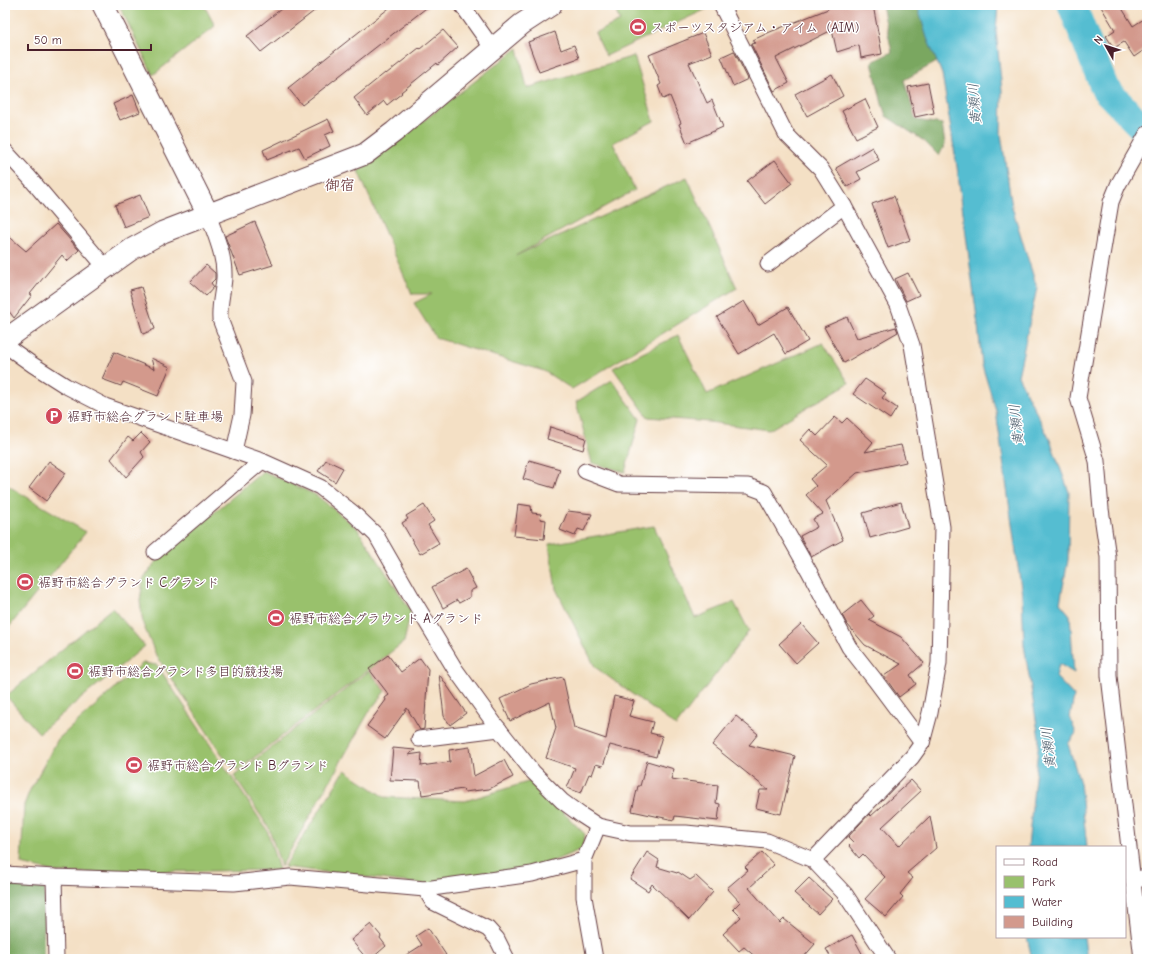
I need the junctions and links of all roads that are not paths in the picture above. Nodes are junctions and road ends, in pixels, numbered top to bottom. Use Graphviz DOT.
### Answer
graph roads {
  1 [pos="103,5"];
  2 [pos="462,5"];
  3 [pos="551,5"];
  4 [pos="720,5"];
  5 [pos="493,49"];
  6 [pos="1147,134"];
  7 [pos="5,151"];
  8 [pos="844,206"];
  9 [pos="208,214"];
  10 [pos="768,264"];
  11 [pos="106,268"];
  12 [pos="5,340"];
  13 [pos="5,345"];
  14 [pos="234,451"];
  15 [pos="262,461"];
  16 [pos="585,471"];
  17 [pos="155,552"];
  18 [pos="499,728"];
  19 [pos="419,739"];
  20 [pos="922,743"];
  21 [pos="598,826"];
  22 [pos="584,860"];
  23 [pos="812,860"];
  24 [pos="5,874"];
  25 [pos="1147,876"];
  26 [pos="54,877"];
  27 [pos="1133,882"];
  28 [pos="425,889"];
  29 [pos="56,959"];
  30 [pos="507,959"];
  31 [pos="595,959"];
  32 [pos="888,959"];
  33 [pos="1142,959"];
  1 -- 9 [label="street"];
  2 -- 5 [label="street"];
  3 -- 5 [label="street"];
  4 -- 8 [label="street"];
  5 -- 9 [label="street"];
  6 -- 27 [label="street"];
  7 -- 11 [label="street"];
  8 -- 10 [label="street"];
  8 -- 20 [label="street"];
  9 -- 11 [label="street"];
  9 -- 14 [label="street"];
  11 -- 12 [label="street"];
  13 -- 14 [label="street"];
  14 -- 15 [label="street"];
  15 -- 17 [label="street"];
  15 -- 18 [label="street"];
  16 -- 20 [label="street"];
  18 -- 19 [label="street"];
  18 -- 21 [label="street"];
  20 -- 23 [label="street"];
  21 -- 22 [label="street"];
  21 -- 23 [label="street"];
  22 -- 28 [label="street"];
  22 -- 31 [label="street"];
  23 -- 32 [label="street"];
  24 -- 26 [label="street"];
  25 -- 27 [label="street"];
  26 -- 28 [label="street"];
  26 -- 29 [label="street"];
  27 -- 33 [label="street"];
  28 -- 30 [label="street"];
}
